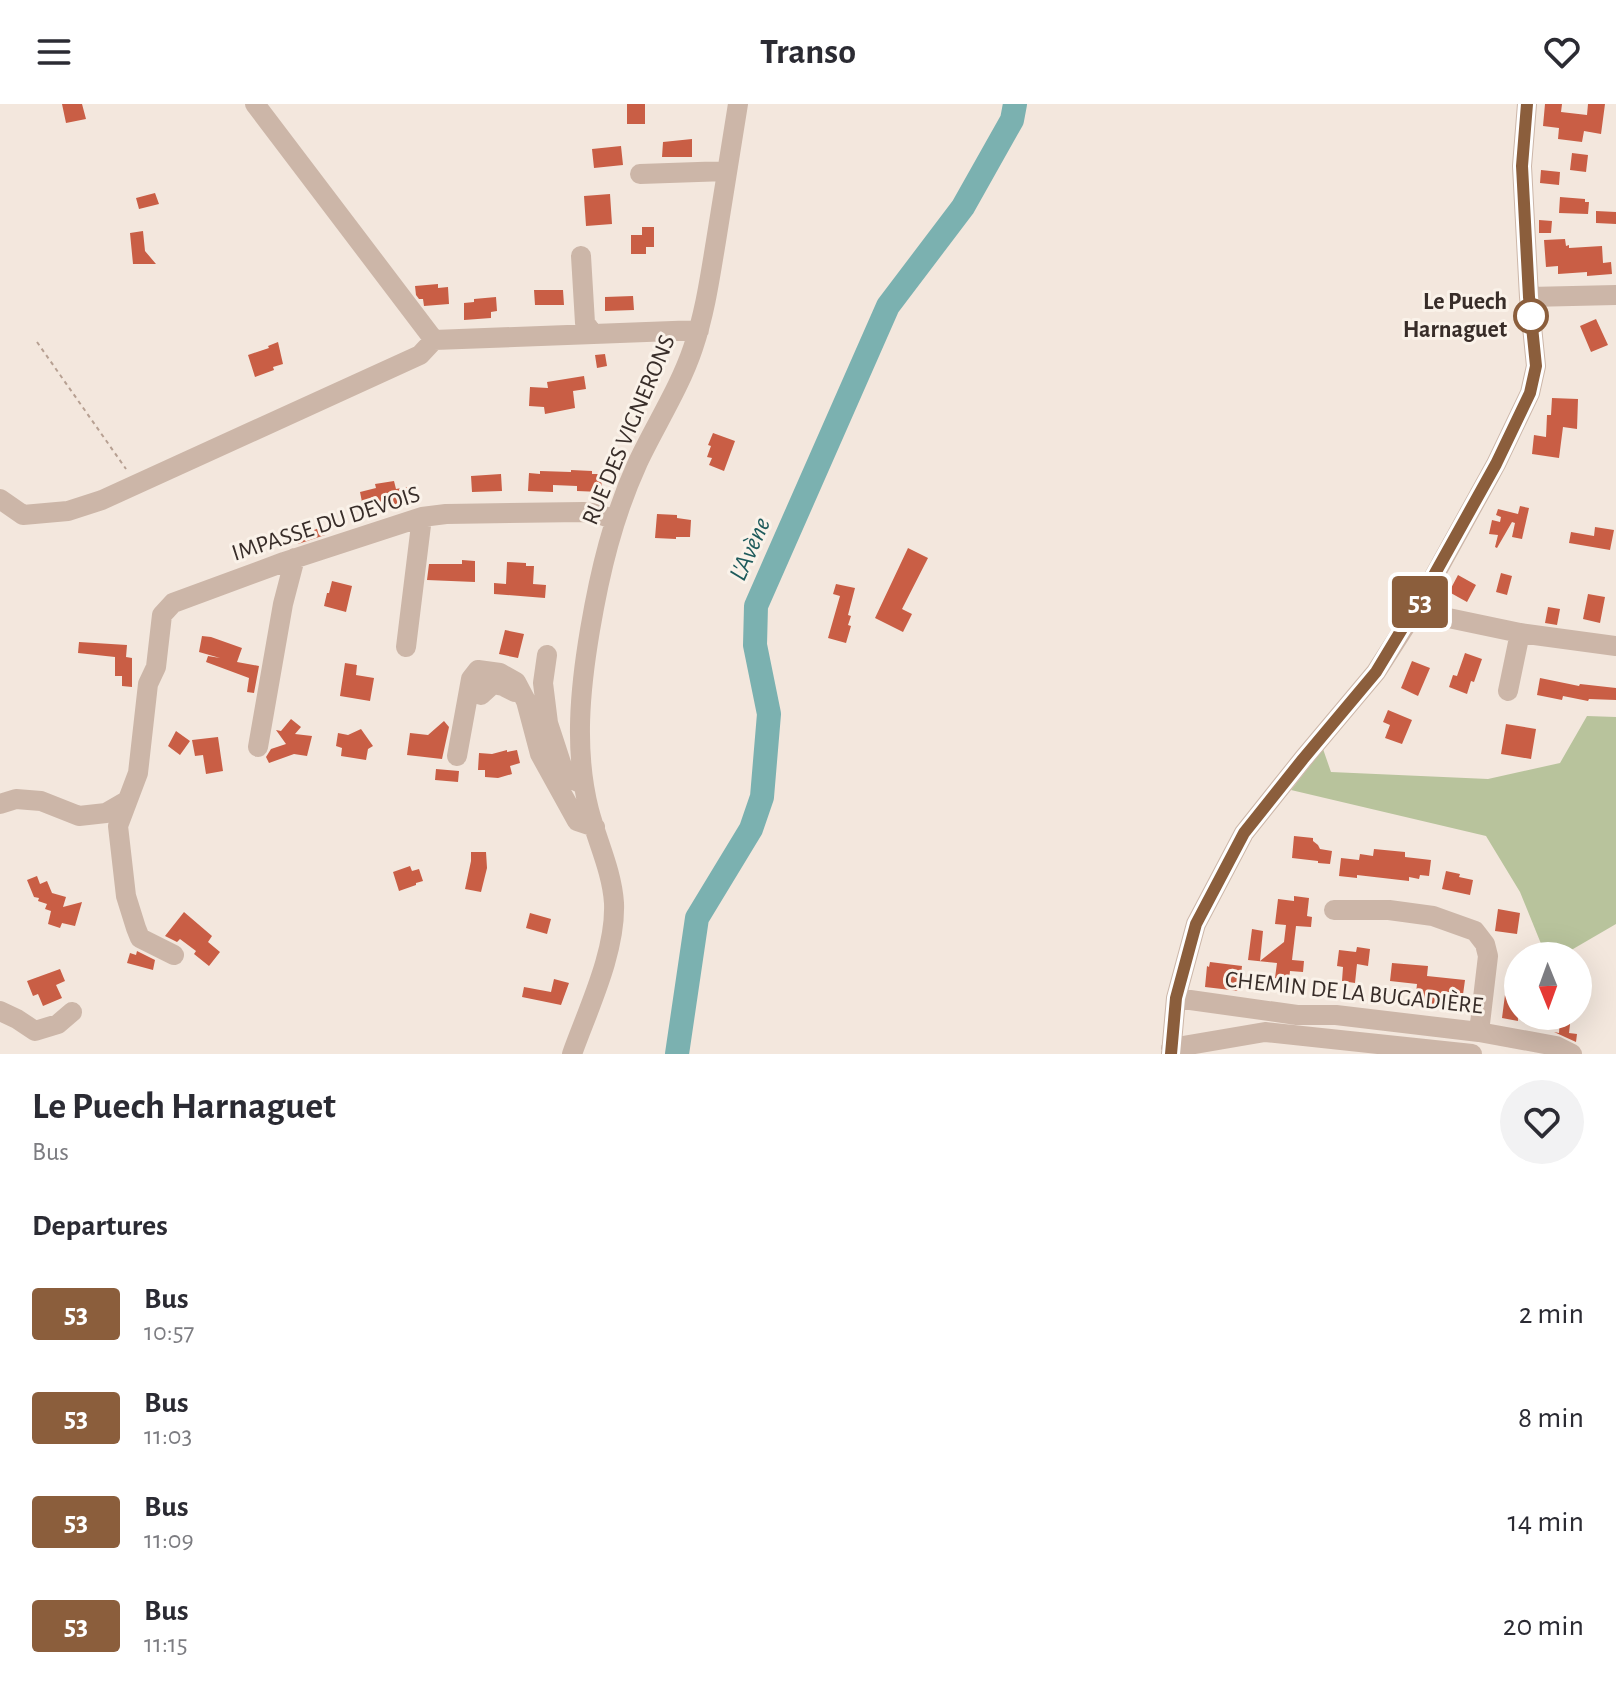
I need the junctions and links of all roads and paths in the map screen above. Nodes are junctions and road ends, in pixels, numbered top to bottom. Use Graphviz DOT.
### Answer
graph roads {
  1 [pos="255,104"];
  2 [pos="738,104"];
  3 [pos="1527,104"];
  4 [pos="727,171"];
  5 [pos="640,174"];
  6 [pos="581,256"];
  7 [pos="1616,295"];
  8 [pos="1529,297"];
  9 [pos="699,330"];
  10 [pos="593,334"];
  11 [pos="434,340"];
  12 [pos="37,342"];
  13 [pos="143,481"];
  14 [pos="0,499"];
  15 [pos="422,517"];
  16 [pos="614,520"];
  17 [pos="295,558"];
  18 [pos="1415,611"];
  19 [pos="1520,633"];
  20 [pos="1616,645"];
  21 [pos="406,647"];
  22 [pos="547,655"];
  23 [pos="1508,691"];
  24 [pos="521,694"];
  25 [pos="481,695"];
  26 [pos="258,747"];
  27 [pos="457,756"];
  28 [pos="585,786"];
  29 [pos="125,802"];
  30 [pos="0,804"];
  31 [pos="595,827"];
  32 [pos="1334,910"];
  33 [pos="174,955"];
  34 [pos="1176,998"];
  35 [pos="0,1011"];
  36 [pos="72,1012"];
  37 [pos="1479,1032"];
  38 [pos="1171,1051"];
  39 [pos="1436,1052"];
  40 [pos="572,1054"];
  41 [pos="1472,1054"];
  42 [pos="1572,1054"];
  1 -- 11 [label="street"];
  2 -- 4 [label="street, RUE DES VIGNERONS"];
  3 -- 8 [label="street"];
  4 -- 5 [label="street"];
  4 -- 9 [label="street, RUE DES VIGNERONS"];
  6 -- 10 [label="street"];
  7 -- 8 [label="street"];
  8 -- 18 [label="street"];
  9 -- 10 [label="street"];
  9 -- 16 [label="street, RUE DES VIGNERONS"];
  10 -- 11 [label="street"];
  11 -- 13 [label="street"];
  12 -- 13 [label="path"];
  13 -- 14 [label="street"];
  15 -- 16 [label="street, IMPASSE DU DEVOIS"];
  15 -- 17 [label="street, IMPASSE DU DEVOIS"];
  15 -- 21 [label="street"];
  16 -- 28 [label="street, RUE DES VIGNERONS"];
  17 -- 26 [label="street"];
  17 -- 29 [label="street, IMPASSE DU DEVOIS"];
  18 -- 19 [label="street"];
  18 -- 34 [label="street"];
  19 -- 20 [label="street"];
  19 -- 23 [label="street"];
  22 -- 28 [label="street"];
  24 -- 25 [label="street"];
  24 -- 27 [label="street"];
  24 -- 31 [label="street"];
  28 -- 31 [label="street, RUE DES VIGNERONS"];
  29 -- 30 [label="street"];
  29 -- 33 [label="street, IMPASSE DU DEVOIS"];
  31 -- 40 [label="street, RUE DES VIGNERONS"];
  32 -- 37 [label="street"];
  34 -- 37 [label="street, CHEMIN DE LA BUGADIÈRE"];
  34 -- 38 [label="street"];
  35 -- 36 [label="street"];
  37 -- 42 [label="street, CHEMIN DE LA BUGADIÈRE"];
  38 -- 39 [label="street"];
  39 -- 41 [label="street"];
}
